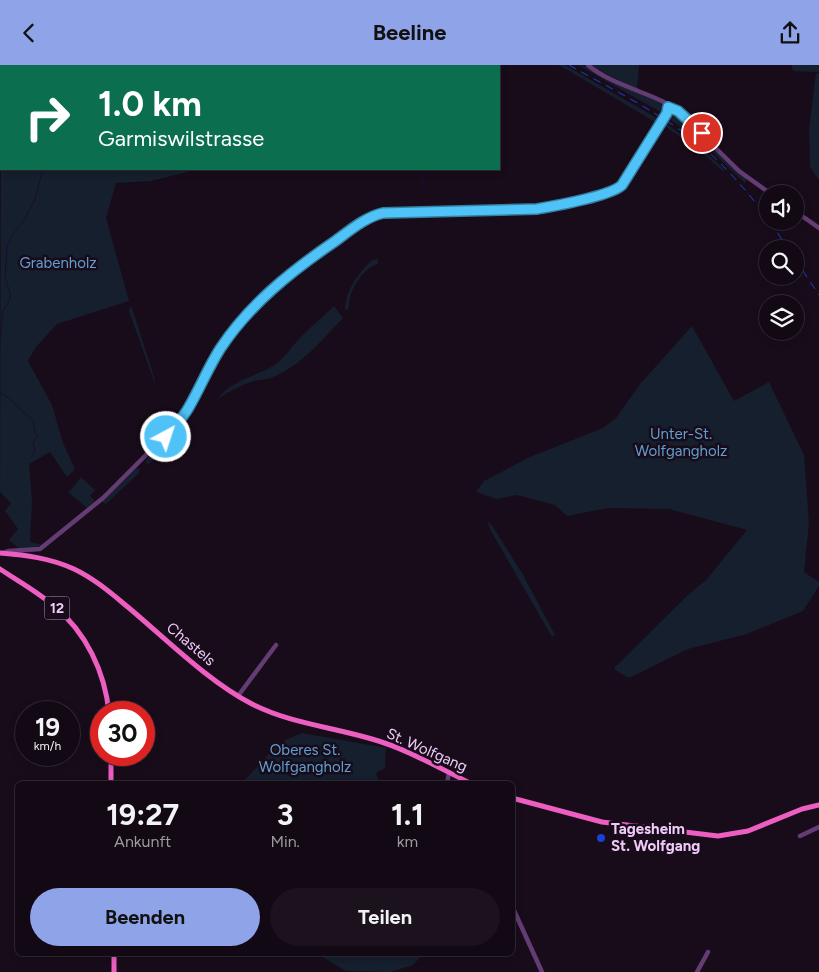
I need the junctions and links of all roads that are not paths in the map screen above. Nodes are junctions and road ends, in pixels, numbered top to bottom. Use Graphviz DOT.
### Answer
graph roads {
  1 [pos="588,65"];
  2 [pos="668,107"];
  3 [pos="759,185"];
  4 [pos="804,217"];
  5 [pos="819,228"];
  6 [pos="2,553"];
  7 [pos="0,569"];
  8 [pos="276,645"];
  9 [pos="238,696"];
  10 [pos="107,701"];
  11 [pos="372,739"];
  12 [pos="111,766"];
  13 [pos="449,772"];
  14 [pos="111,781"];
  15 [pos="448,781"];
  16 [pos="466,781"];
  17 [pos="515,799"];
  18 [pos="819,805"];
  19 [pos="819,827"];
  20 [pos="800,836"];
  21 [pos="515,913"];
  22 [pos="708,952"];
  23 [pos="114,956"];
  24 [pos="114,972"];
  25 [pos="542,972"];
  26 [pos="697,972"];
  1 -- 2 [label="street"];
  2 -- 3 [label="street"];
  2 -- 6 [label="street, Chastels, bridge"];
  4 -- 5 [label="street"];
  6 -- 9 [label="main road, Chastels"];
  7 -- 10 [label="main road, 12"];
  8 -- 9 [label="street"];
  9 -- 11 [label="main road, Chastels"];
  11 -- 13 [label="main road, St. Wolfgang"];
  12 -- 14 [label="main road"];
  13 -- 15 [label="street"];
  13 -- 16 [label="main road, St. Wolfgang"];
  17 -- 18 [label="main road"];
  19 -- 20 [label="street"];
  21 -- 25 [label="street"];
  22 -- 26 [label="street"];
  23 -- 24 [label="main road"];
}
